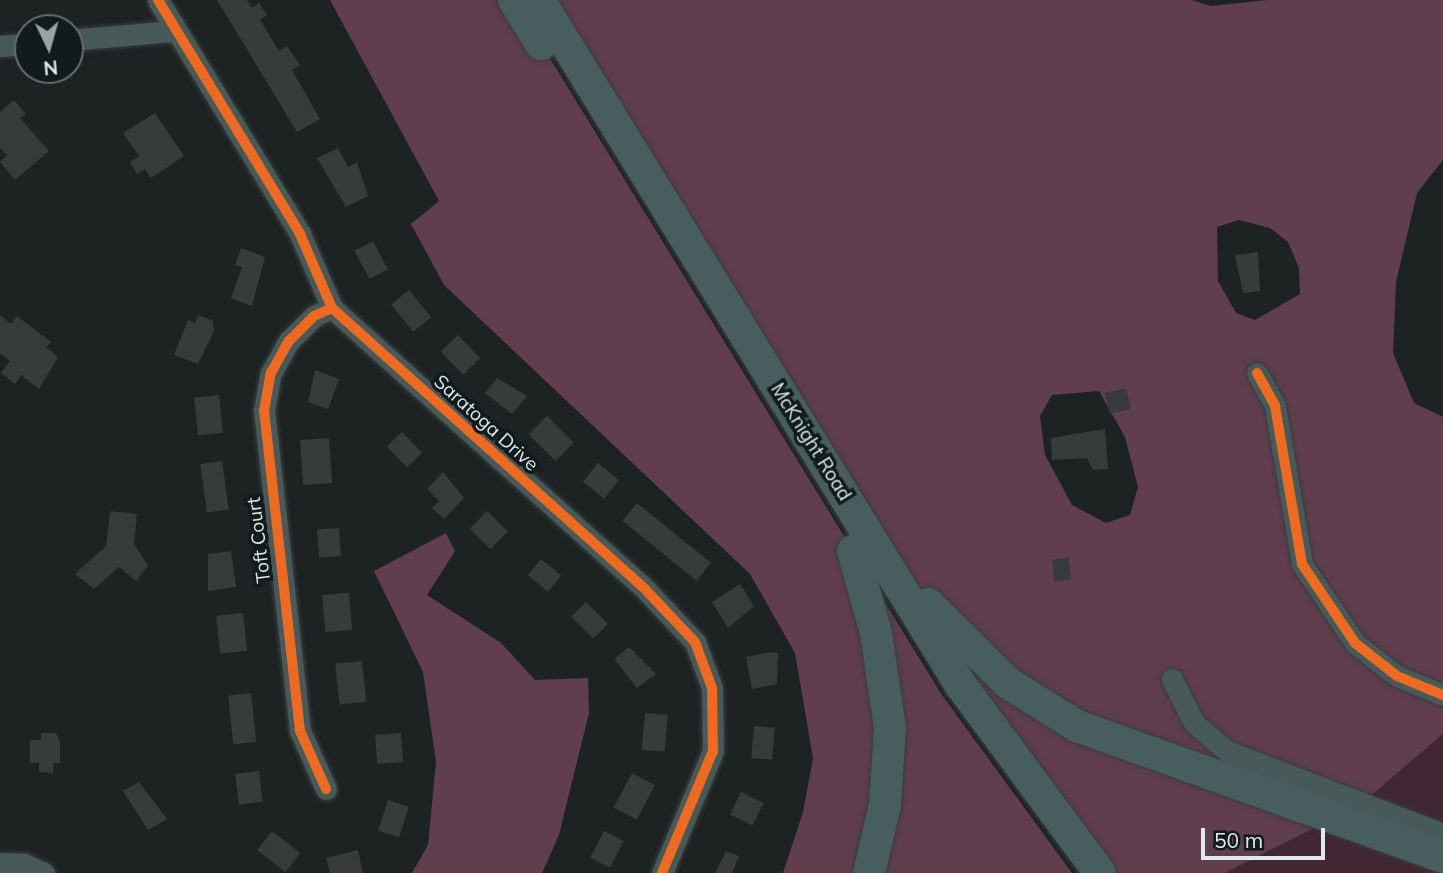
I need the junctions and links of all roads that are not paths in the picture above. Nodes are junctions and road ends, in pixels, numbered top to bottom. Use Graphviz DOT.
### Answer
graph roads {
  1 [pos="158,0"];
  2 [pos="514,0"];
  3 [pos="539,0"];
  4 [pos="173,31"];
  5 [pos="84,39"];
  6 [pos="332,308"];
  7 [pos="1257,373"];
  8 [pos="861,545"];
  9 [pos="1172,679"];
  10 [pos="1443,695"];
  11 [pos="326,789"];
  12 [pos="1443,834"];
  13 [pos="1443,857"];
  14 [pos="0,863"];
  15 [pos="1090,872"];
  16 [pos="44,873"];
  17 [pos="662,873"];
  18 [pos="869,873"];
  1 -- 4 [label="street, Saratoga Drive"];
  2 -- 8 [label="highway, McKnight Road"];
  3 -- 8 [label="highway, McKnight Road"];
  4 -- 5 [label="street"];
  4 -- 6 [label="street, Saratoga Drive"];
  6 -- 11 [label="street, Toft Court"];
  6 -- 17 [label="street, Saratoga Drive"];
  7 -- 10 [label="street"];
  8 -- 13 [label="highway"];
  8 -- 15 [label="highway, McKnight Road"];
  8 -- 18 [label="highway"];
  9 -- 12 [label="street"];
  14 -- 16 [label="street"];
}
